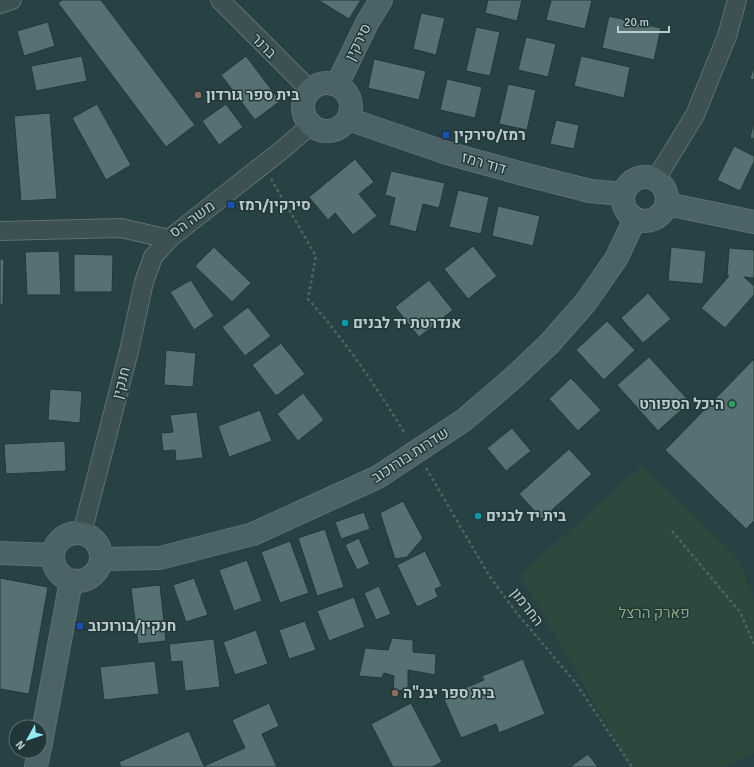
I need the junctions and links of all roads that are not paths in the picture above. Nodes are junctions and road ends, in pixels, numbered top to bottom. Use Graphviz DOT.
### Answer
graph roads {
  1 [pos="12,0"];
  2 [pos="220,0"];
  3 [pos="381,0"];
  4 [pos="737,0"];
  5 [pos="0,4"];
  6 [pos="337,85"];
  7 [pos="310,90"];
  8 [pos="348,118"];
  9 [pos="311,125"];
  10 [pos="656,179"];
  11 [pos="623,194"];
  12 [pos="667,204"];
  13 [pos="635,219"];
  14 [pos="754,222"];
  15 [pos="0,231"];
  16 [pos="169,239"];
  17 [pos="82,533"];
  18 [pos="0,553"];
  19 [pos="53,555"];
  20 [pos="101,559"];
  21 [pos="71,581"];
  22 [pos="45,719"];
  1 -- 5 [label="street"];
  2 -- 7 [label="street, ברנר"];
  3 -- 6 [label="street, סירקין"];
  4 -- 10 [label="street"];
  6 -- 7 [label="street"];
  6 -- 8 [label="street"];
  7 -- 9 [label="street"];
  8 -- 9 [label="street"];
  8 -- 11 [label="street, דוד רמז"];
  9 -- 16 [label="street, משה הס"];
  10 -- 11 [label="street"];
  10 -- 12 [label="street"];
  11 -- 13 [label="street"];
  12 -- 13 [label="street"];
  12 -- 14 [label="street"];
  13 -- 20 [label="street, שדרות בורוכוב"];
  15 -- 16 [label="street, משה הס"];
  16 -- 17 [label="street, חנקין"];
  17 -- 19 [label="street"];
  17 -- 20 [label="street"];
  18 -- 19 [label="street"];
  19 -- 21 [label="street"];
  20 -- 21 [label="street"];
  21 -- 22 [label="street"];
}
